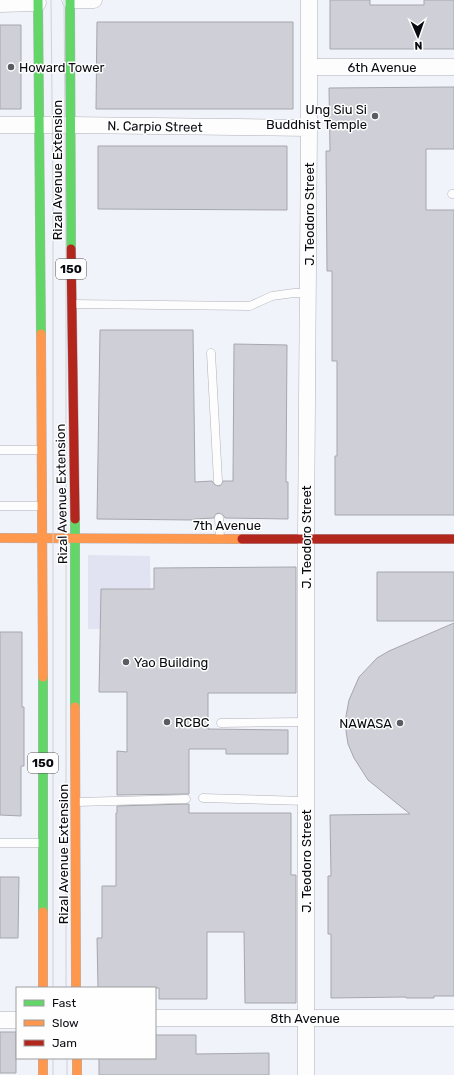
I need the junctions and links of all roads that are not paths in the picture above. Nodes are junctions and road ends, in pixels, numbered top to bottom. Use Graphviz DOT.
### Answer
graph roads {
  1 [pos="70,0"];
  2 [pos="94,0"];
  3 [pos="309,0"];
  4 [pos="38,2"];
  5 [pos="0,4"];
  6 [pos="309,67"];
  7 [pos="454,67"];
  8 [pos="39,124"];
  9 [pos="0,125"];
  10 [pos="70,125"];
  11 [pos="309,128"];
  12 [pos="308,293"];
  13 [pos="71,304"];
  14 [pos="211,353"];
  15 [pos="0,450"];
  16 [pos="42,450"];
  17 [pos="218,481"];
  18 [pos="0,506"];
  19 [pos="42,506"];
  20 [pos="219,518"];
  21 [pos="43,537"];
  22 [pos="0,538"];
  23 [pos="75,538"];
  24 [pos="220,538"];
  25 [pos="306,538"];
  26 [pos="454,539"];
  27 [pos="306,722"];
  28 [pos="221,723"];
  29 [pos="203,798"];
  30 [pos="186,799"];
  31 [pos="306,801"];
  32 [pos="76,802"];
  33 [pos="43,842"];
  34 [pos="0,843"];
  35 [pos="43,987"];
  36 [pos="76,987"];
  37 [pos="156,1018"];
  38 [pos="454,1018"];
  39 [pos="306,1019"];
  40 [pos="0,1020"];
  41 [pos="16,1020"];
  42 [pos="43,1059"];
  43 [pos="77,1059"];
  44 [pos="43,1075"];
  45 [pos="77,1075"];
  46 [pos="306,1075"];
  1 -- 2 [label="street"];
  1 -- 10 [label="main road, Rizal Avenue Extension / 150"];
  3 -- 6 [label="street, J. Teodoro Street"];
  4 -- 5 [label="street"];
  4 -- 8 [label="main road, Rizal Avenue Extension / 150"];
  6 -- 7 [label="street, 6th Avenue"];
  6 -- 11 [label="street, J. Teodoro Street"];
  8 -- 9 [label="street, N. Carpio Street"];
  8 -- 10 [label="street, N. Carpio Street"];
  8 -- 16 [label="main road, Rizal Avenue Extension / 150"];
  10 -- 11 [label="street, N. Carpio Street"];
  10 -- 13 [label="main road, Rizal Avenue Extension / 150"];
  11 -- 12 [label="street, J. Teodoro Street"];
  12 -- 13 [label="lane"];
  12 -- 25 [label="street, J. Teodoro Street"];
  13 -- 23 [label="main road, Rizal Avenue Extension / 150"];
  14 -- 17 [label="lane"];
  15 -- 16 [label="lane"];
  16 -- 19 [label="main road, Rizal Avenue Extension / 150"];
  18 -- 19 [label="lane"];
  19 -- 21 [label="main road, Rizal Avenue Extension / 150"];
  20 -- 24 [label="lane"];
  21 -- 22 [label="main road, 7th Avenue"];
  21 -- 23 [label="main road, 7th Avenue"];
  21 -- 33 [label="main road, Rizal Avenue Extension / 150"];
  23 -- 24 [label="main road, 7th Avenue"];
  23 -- 32 [label="main road, Rizal Avenue Extension / 150"];
  24 -- 25 [label="main road, 7th Avenue"];
  25 -- 26 [label="main road, 7th Avenue"];
  25 -- 27 [label="street, J. Teodoro Street"];
  27 -- 28 [label="lane"];
  27 -- 31 [label="street, J. Teodoro Street"];
  29 -- 31 [label="lane"];
  30 -- 32 [label="lane"];
  31 -- 39 [label="street, J. Teodoro Street"];
  32 -- 36 [label="main road, Rizal Avenue Extension / 150"];
  33 -- 34 [label="lane"];
  33 -- 35 [label="main road, Rizal Avenue Extension / 150"];
  37 -- 39 [label="street, 8th Avenue"];
  38 -- 39 [label="street, 8th Avenue"];
  39 -- 46 [label="street, J. Teodoro Street"];
  40 -- 41 [label="street"];
  42 -- 44 [label="main road"];
  43 -- 45 [label="main road"];
}
